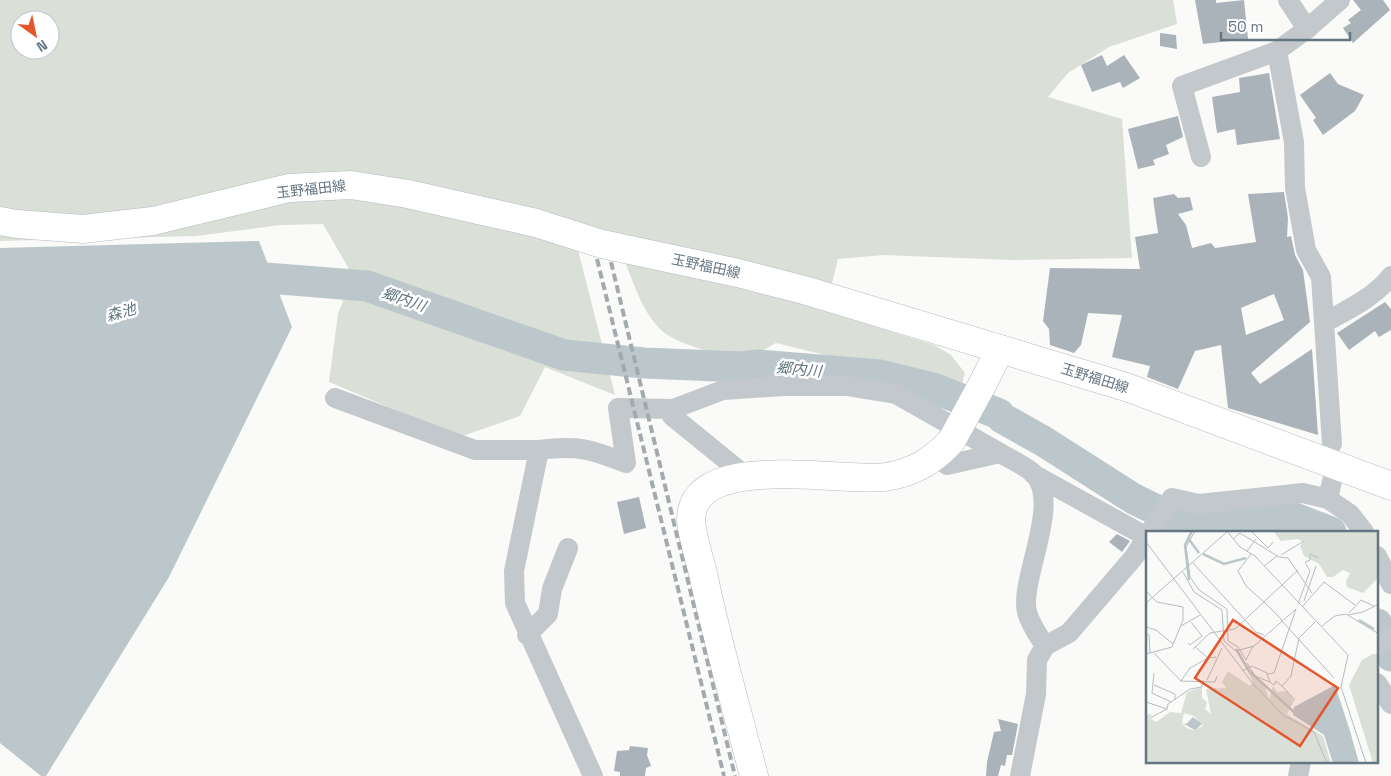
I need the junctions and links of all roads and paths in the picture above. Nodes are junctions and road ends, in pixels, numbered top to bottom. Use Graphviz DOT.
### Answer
graph roads {
  1 [pos="1288,0"];
  2 [pos="1340,0"];
  3 [pos="1307,29"];
  4 [pos="1277,51"];
  5 [pos="1201,157"];
  6 [pos="0,221"];
  7 [pos="1391,276"];
  8 [pos="1324,323"];
  9 [pos="1000,349"];
  10 [pos="336,398"];
  11 [pos="673,409"];
  12 [pos="1332,444"];
  13 [pos="944,448"];
  14 [pos="539,450"];
  15 [pos="1000,453"];
  16 [pos="1033,474"];
  17 [pos="747,477"];
  18 [pos="1391,486"];
  19 [pos="1060,489"];
  20 [pos="1043,507"];
  21 [pos="1151,531"];
  22 [pos="1363,531"];
  23 [pos="1146,536"];
  24 [pos="1146,539"];
  25 [pos="568,548"];
  26 [pos="1378,558"];
  27 [pos="1391,584"];
  28 [pos="527,635"];
  29 [pos="1391,636"];
  30 [pos="1378,645"];
  31 [pos="1045,646"];
  32 [pos="1378,684"];
  33 [pos="1391,704"];
  34 [pos="593,776"];
  35 [pos="754,776"];
  36 [pos="1020,776"];
  1 -- 3 [label="street"];
  2 -- 3 [label="street"];
  3 -- 4 [label="street"];
  4 -- 5 [label="street"];
  4 -- 8 [label="street"];
  6 -- 9 [label="main road, 玉野福田線"];
  7 -- 8 [label="street"];
  8 -- 12 [label="street"];
  9 -- 13 [label="main road, bridge"];
  9 -- 18 [label="main road, 玉野福田線"];
  10 -- 14 [label="street"];
  11 -- 14 [label="street"];
  11 -- 15 [label="street"];
  11 -- 17 [label="street"];
  13 -- 15 [label="street"];
  13 -- 17 [label="main road"];
  14 -- 28 [label="street"];
  15 -- 16 [label="street"];
  16 -- 19 [label="street"];
  16 -- 20 [label="street"];
  17 -- 35 [label="main road"];
  19 -- 20 [label="street"];
  19 -- 23 [label="street"];
  20 -- 31 [label="street"];
  21 -- 22 [label="street"];
  24 -- 31 [label="street"];
  25 -- 28 [label="street"];
  26 -- 27 [label="street"];
  28 -- 34 [label="street"];
  29 -- 30 [label="street"];
  31 -- 36 [label="street"];
  32 -- 33 [label="street"];
}
